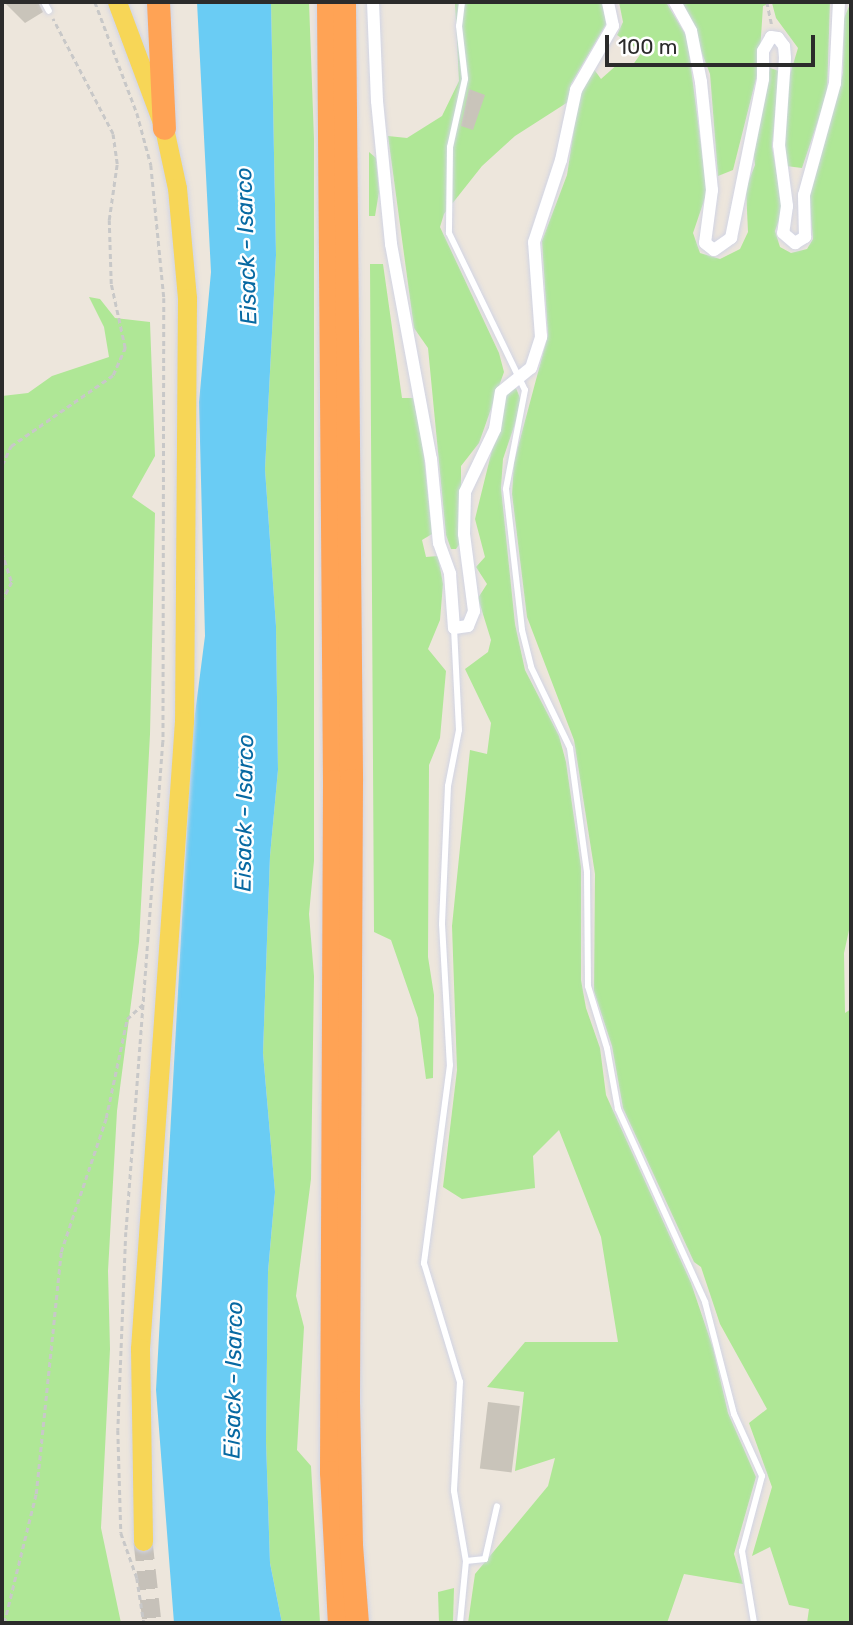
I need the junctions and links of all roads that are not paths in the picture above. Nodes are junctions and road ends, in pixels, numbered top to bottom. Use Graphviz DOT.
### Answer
graph roads {
  1 [pos="44,2"];
  2 [pos="117,2"];
  3 [pos="158,2"];
  4 [pos="328,2"];
  5 [pos="344,2"];
  6 [pos="373,2"];
  7 [pos="462,2"];
  8 [pos="608,2"];
  9 [pos="675,2"];
  10 [pos="839,2"];
  11 [pos="49,11"];
  12 [pos="164,128"];
  13 [pos="518,380"];
  14 [pos="454,628"];
  15 [pos="497,1506"];
  16 [pos="143,1541"];
  17 [pos="466,1561"];
  18 [pos="339,1623"];
  19 [pos="357,1623"];
  20 [pos="460,1623"];
  21 [pos="754,1623"];
  1 -- 11 [label="lane"];
  2 -- 12 [label="main road"];
  3 -- 12 [label="highway"];
  4 -- 18 [label="highway"];
  5 -- 19 [label="highway"];
  6 -- 14 [label="street"];
  7 -- 13 [label="lane"];
  8 -- 13 [label="street"];
  9 -- 10 [label="street"];
  12 -- 16 [label="main road"];
  13 -- 14 [label="street"];
  13 -- 21 [label="lane"];
  14 -- 17 [label="lane"];
  15 -- 17 [label="lane"];
  17 -- 20 [label="lane"];
}
